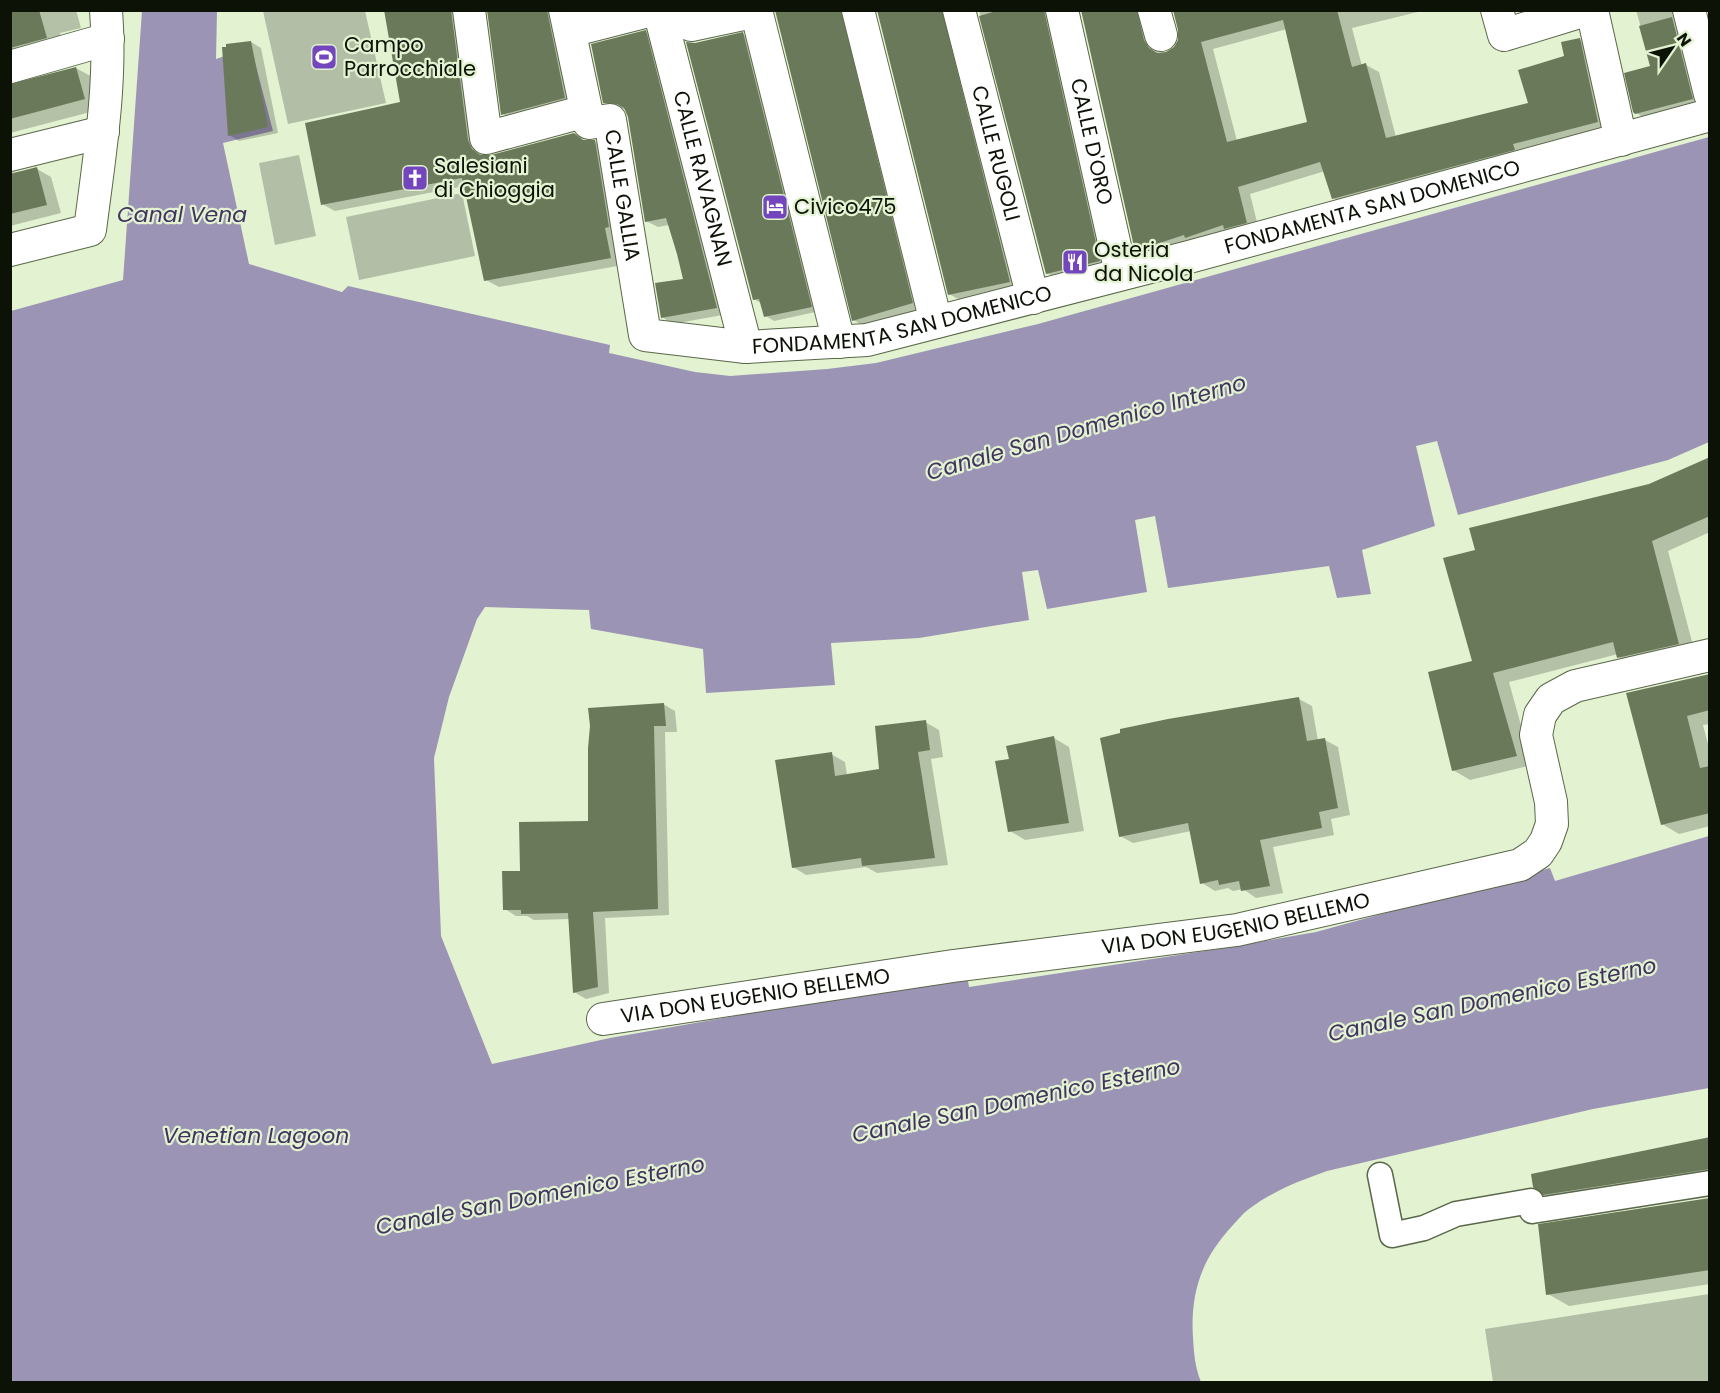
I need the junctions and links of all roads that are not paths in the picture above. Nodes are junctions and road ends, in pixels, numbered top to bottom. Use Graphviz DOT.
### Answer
graph roads {
  1 [pos="469,10"];
  2 [pos="652,10"];
  3 [pos="661,10"];
  4 [pos="858,10"];
  5 [pos="959,10"];
  6 [pos="1062,10"];
  7 [pos="1497,10"];
  8 [pos="1586,10"];
  9 [pos="1592,10"];
  10 [pos="1689,10"];
  11 [pos="756,11"];
  12 [pos="567,21"];
  13 [pos="107,25"];
  14 [pos="10,67"];
  15 [pos="1710,94"];
  16 [pos="586,111"];
  17 [pos="1710,115"];
  18 [pos="103,132"];
  19 [pos="1621,140"];
  20 [pos="10,155"];
  21 [pos="10,250"];
  22 [pos="1121,273"];
  23 [pos="1033,298"];
  24 [pos="936,322"];
  25 [pos="645,335"];
  26 [pos="839,342"];
  27 [pos="746,347"];
  28 [pos="1710,655"];
  29 [pos="603,1019"];
  30 [pos="1380,1175"];
  31 [pos="1710,1182"];
  1 -- 16 [label="street"];
  2 -- 12 [label="street"];
  3 -- 11 [label="street, CALLE RAVAGNAN"];
  3 -- 27 [label="street, CALLE RAVAGNAN"];
  4 -- 24 [label="street"];
  5 -- 23 [label="street, CALLE RUGOLI"];
  6 -- 22 [label="street, CALLE D'ORO"];
  7 -- 8 [label="street"];
  9 -- 19 [label="street"];
  10 -- 15 [label="street"];
  11 -- 26 [label="street"];
  12 -- 16 [label="street, CALLE GALLIA"];
  13 -- 14 [label="street"];
  13 -- 18 [label="street"];
  16 -- 25 [label="street, CALLE GALLIA"];
  17 -- 19 [label="street, FONDAMENTA SAN DOMENICO"];
  18 -- 20 [label="street"];
  18 -- 21 [label="street"];
  19 -- 22 [label="street, FONDAMENTA SAN DOMENICO"];
  22 -- 23 [label="street, FONDAMENTA SAN DOMENICO"];
  23 -- 24 [label="street, FONDAMENTA SAN DOMENICO"];
  24 -- 26 [label="street, FONDAMENTA SAN DOMENICO"];
  25 -- 27 [label="street, FONDAMENTA SAN DOMENICO"];
  26 -- 27 [label="street, FONDAMENTA SAN DOMENICO"];
  28 -- 29 [label="street, VIA DON EUGENIO BELLEMO"];
  30 -- 31 [label="street"];
}
